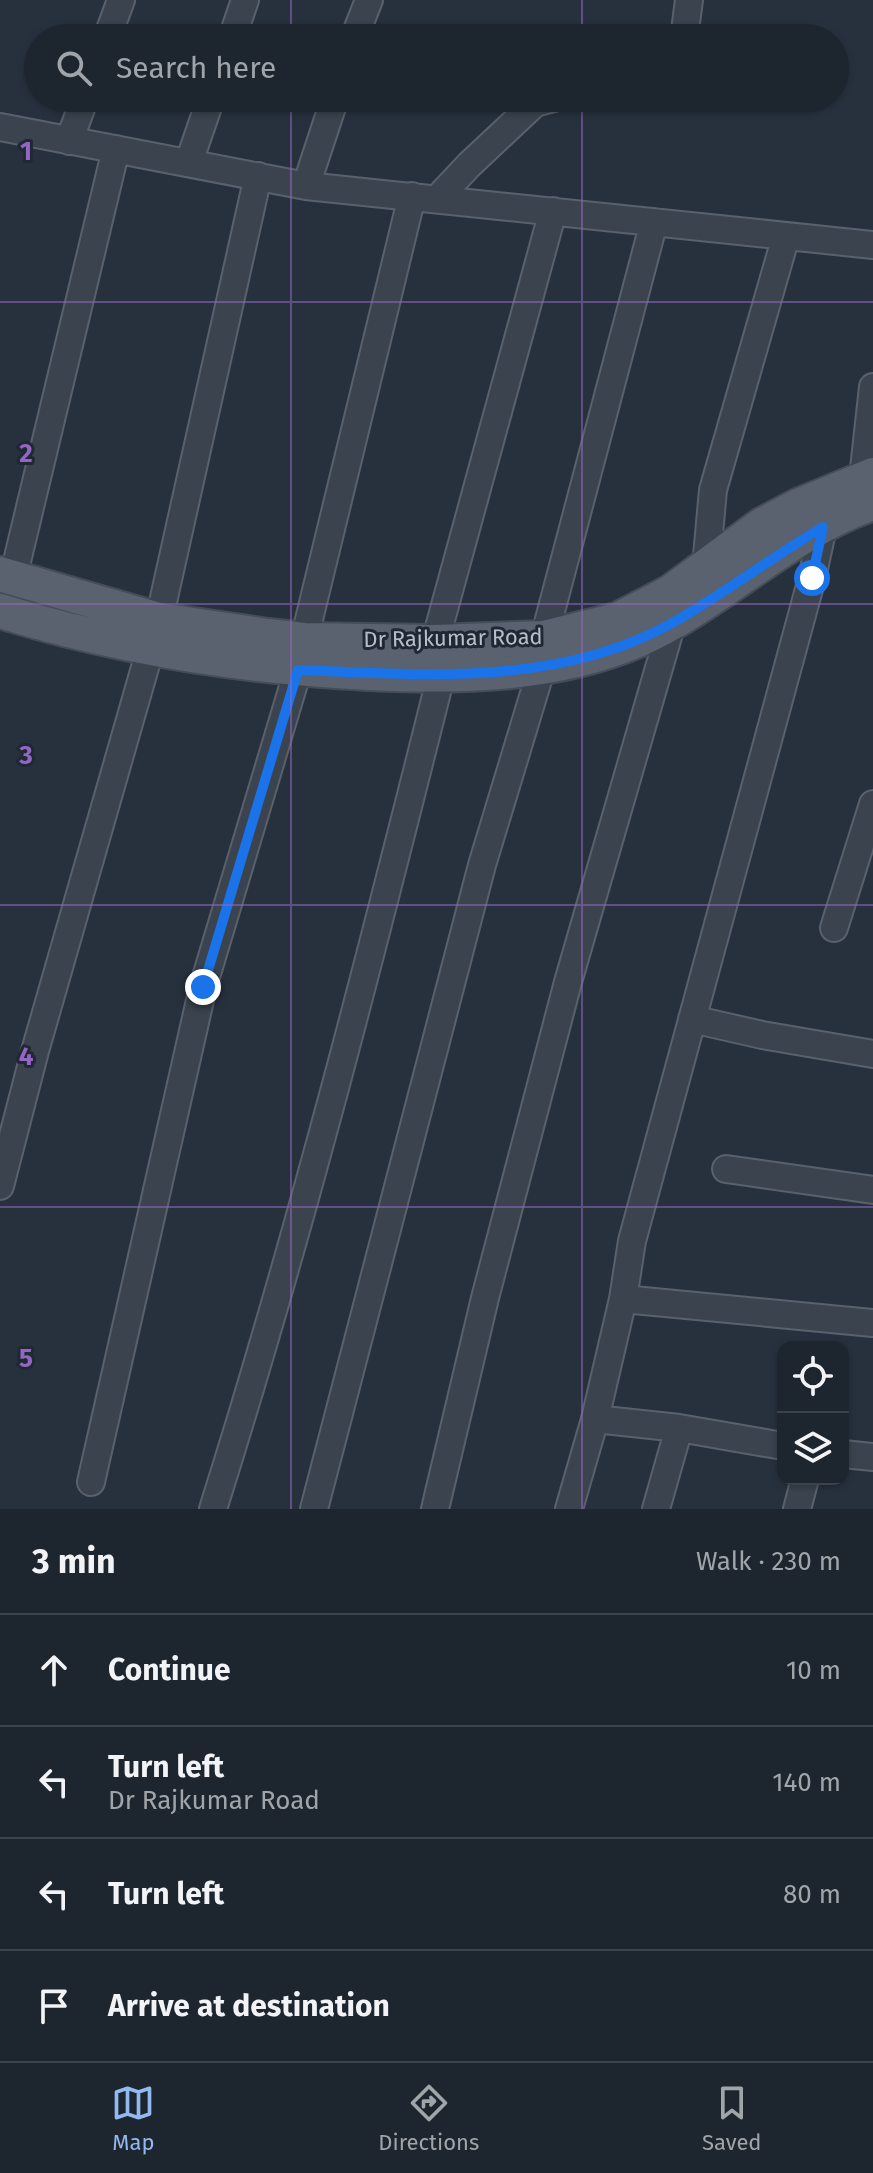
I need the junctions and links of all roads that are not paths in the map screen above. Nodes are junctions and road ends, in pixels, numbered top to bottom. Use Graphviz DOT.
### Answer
graph roads {
  1 [pos="121,0"];
  2 [pos="245,0"];
  3 [pos="369,0"];
  4 [pos="689,0"];
  5 [pos="112,24"];
  6 [pos="237,24"];
  7 [pos="360,24"];
  8 [pos="686,24"];
  9 [pos="80,112"];
  10 [pos="206,112"];
  11 [pos="330,112"];
  12 [pos="525,112"];
  13 [pos="0,127"];
  14 [pos="69,141"];
  15 [pos="116,149"];
  16 [pos="189,162"];
  17 [pos="258,176"];
  18 [pos="306,186"];
  19 [pos="424,198"];
  20 [pos="553,211"];
  21 [pos="654,222"];
  22 [pos="786,236"];
  23 [pos="873,245"];
  24 [pos="873,387"];
  25 [pos="870,485"];
  26 [pos="823,527"];
  27 [pos="706,567"];
  28 [pos="6,576"];
  29 [pos="1,617"];
  30 [pos="672,623"];
  31 [pos="154,635"];
  32 [pos="435,642"];
  33 [pos="543,652"];
  34 [pos="301,655"];
  35 [pos="441,676"];
  36 [pos="873,804"];
  37 [pos="834,928"];
  38 [pos="692,1019"];
  39 [pos="873,1054"];
  40 [pos="726,1169"];
  41 [pos="0,1186"];
  42 [pos="873,1190"];
  43 [pos="623,1299"];
  44 [pos="873,1323"];
  45 [pos="595,1419"];
  46 [pos="679,1428"];
  47 [pos="777,1445"];
  48 [pos="849,1455"];
  49 [pos="873,1457"];
  50 [pos="91,1482"];
  51 [pos="803,1485"];
  52 [pos="213,1509"];
  53 [pos="314,1509"];
  54 [pos="435,1509"];
  55 [pos="569,1509"];
  56 [pos="656,1509"];
  57 [pos="797,1509"];
  1 -- 5 [label="street"];
  2 -- 6 [label="street"];
  3 -- 7 [label="street"];
  4 -- 8 [label="street"];
  9 -- 14 [label="street"];
  10 -- 16 [label="street"];
  11 -- 18 [label="street"];
  12 -- 19 [label="street"];
  13 -- 14 [label="street"];
  14 -- 15 [label="street"];
  15 -- 16 [label="street"];
  15 -- 28 [label="street"];
  16 -- 17 [label="street"];
  17 -- 18 [label="street"];
  17 -- 31 [label="street"];
  18 -- 19 [label="street"];
  19 -- 20 [label="street"];
  19 -- 34 [label="street"];
  20 -- 21 [label="street"];
  20 -- 32 [label="street"];
  21 -- 22 [label="street"];
  21 -- 33 [label="street"];
  22 -- 23 [label="street"];
  22 -- 27 [label="street"];
  24 -- 25 [label="street"];
  25 -- 26 [label="main road, Dr Rajkumar Road"];
  25 -- 27 [label="main road, Dr Rajkumar Road"];
  26 -- 30 [label="main road, Dr Rajkumar Road"];
  26 -- 38 [label="street"];
  27 -- 33 [label="main road, Dr Rajkumar Road"];
  28 -- 31 [label="main road, Dr Rajkumar Road"];
  29 -- 31 [label="main road, Dr Rajkumar Road"];
  30 -- 33 [label="main road, Dr Rajkumar Road"];
  30 -- 54 [label="street"];
  31 -- 34 [label="main road, Dr Rajkumar Road"];
  31 -- 41 [label="street"];
  32 -- 33 [label="main road, Dr Rajkumar Road"];
  32 -- 34 [label="main road, Dr Rajkumar Road"];
  33 -- 35 [label="main road, Dr Rajkumar Road"];
  33 -- 53 [label="street"];
  34 -- 35 [label="main road, Dr Rajkumar Road"];
  34 -- 50 [label="street"];
  35 -- 52 [label="street"];
  36 -- 37 [label="street"];
  38 -- 39 [label="street"];
  38 -- 43 [label="street"];
  40 -- 42 [label="street"];
  43 -- 44 [label="street"];
  43 -- 45 [label="street"];
  45 -- 46 [label="street"];
  45 -- 55 [label="street"];
  46 -- 47 [label="street"];
  46 -- 56 [label="street"];
  48 -- 49 [label="street"];
  51 -- 57 [label="street"];
}
